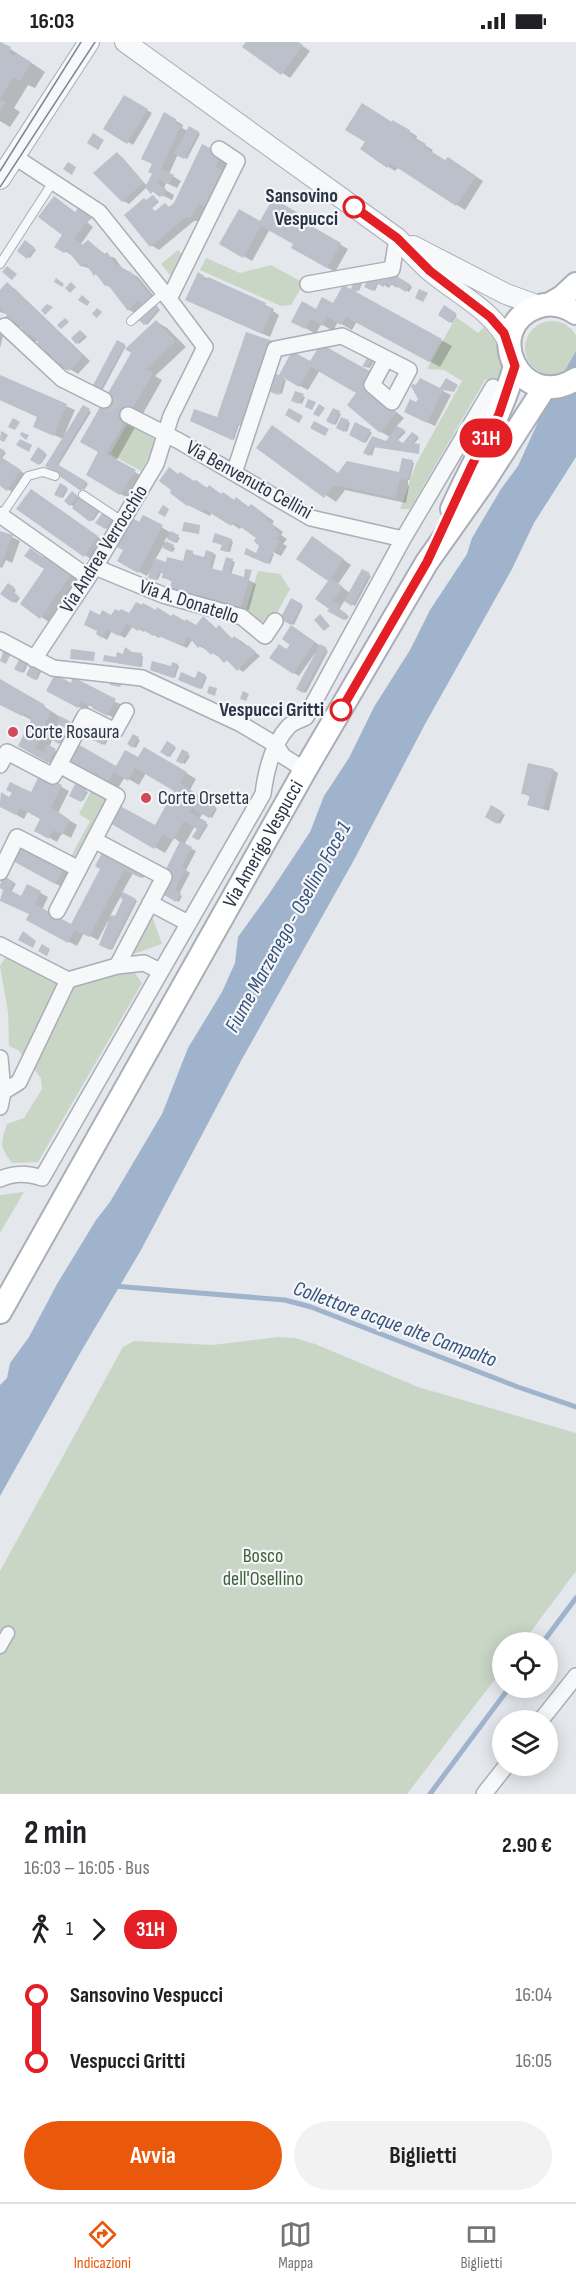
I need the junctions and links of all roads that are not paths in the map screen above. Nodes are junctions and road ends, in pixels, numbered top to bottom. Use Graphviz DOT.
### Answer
graph roads {
  1 [pos="88,42"];
  2 [pos="124,42"];
  3 [pos="219,149"];
  4 [pos="15,157"];
  5 [pos="0,179"];
  6 [pos="52,182"];
  7 [pos="397,238"];
  8 [pos="0,264"];
  9 [pos="308,284"];
  10 [pos="576,284"];
  11 [pos="167,296"];
  12 [pos="545,305"];
  13 [pos="576,313"];
  14 [pos="131,321"];
  15 [pos="5,326"];
  16 [pos="509,344"];
  17 [pos="386,359"];
  18 [pos="515,366"];
  19 [pos="564,385"];
  20 [pos="493,387"];
  21 [pos="104,400"];
  22 [pos="129,415"];
  23 [pos="166,434"];
  24 [pos="234,474"];
  25 [pos="55,476"];
  26 [pos="83,495"];
  27 [pos="0,516"];
  28 [pos="122,521"];
  29 [pos="403,539"];
  30 [pos="427,562"];
  31 [pos="92,572"];
  32 [pos="275,621"];
  33 [pos="0,640"];
  34 [pos="34,659"];
  35 [pos="126,711"];
  36 [pos="276,745"];
  37 [pos="0,765"];
  38 [pos="59,765"];
  39 [pos="305,770"];
  40 [pos="94,840"];
  41 [pos="79,869"];
  42 [pos="0,872"];
  43 [pos="150,903"];
  44 [pos="57,911"];
  45 [pos="188,923"];
  46 [pos="0,945"];
  47 [pos="117,966"];
  48 [pos="160,971"];
  49 [pos="68,980"];
  50 [pos="0,1058"];
  51 [pos="2,1100"];
  52 [pos="0,1179"];
  53 [pos="0,1310"];
  54 [pos="8,1633"];
  55 [pos="0,1647"];
  56 [pos="576,1676"];
  57 [pos="550,1710"];
  58 [pos="498,1776"];
  59 [pos="484,1794"];
  1 -- 4 [label="street"];
  2 -- 7 [label="street"];
  3 -- 11 [label="street"];
  4 -- 5 [label="street"];
  4 -- 6 [label="street"];
  6 -- 8 [label="lane"];
  6 -- 11 [label="street"];
  7 -- 9 [label="street"];
  7 -- 12 [label="street"];
  7 -- 16 [label="street"];
  10 -- 12 [label="main road"];
  11 -- 14 [label="lane"];
  11 -- 23 [label="street, Via Andrea Verrocchio"];
  12 -- 13 [label="main road"];
  12 -- 16 [label="main road"];
  15 -- 21 [label="street"];
  16 -- 18 [label="main road"];
  17 -- 24 [label="street"];
  18 -- 19 [label="main road"];
  18 -- 30 [label="main road"];
  19 -- 30 [label="main road, Via Amerigo Vespucci"];
  20 -- 29 [label="street"];
  22 -- 23 [label="street, Via Benvenuto Cellini"];
  23 -- 24 [label="street, Via Benvenuto Cellini"];
  23 -- 28 [label="street, Via Andrea Verrocchio"];
  24 -- 29 [label="street, Via Benvenuto Cellini"];
  25 -- 27 [label="lane"];
  26 -- 28 [label="lane"];
  27 -- 31 [label="street, Via A. Donatello"];
  28 -- 31 [label="street, Via Andrea Verrocchio"];
  29 -- 36 [label="street"];
  30 -- 39 [label="main road, Via Amerigo Vespucci"];
  31 -- 32 [label="street, Via A. Donatello"];
  31 -- 34 [label="street, Via Andrea Verrocchio"];
  33 -- 34 [label="street"];
  34 -- 36 [label="street"];
  35 -- 38 [label="street"];
  36 -- 39 [label="street"];
  36 -- 45 [label="street"];
  37 -- 38 [label="street"];
  38 -- 40 [label="street"];
  39 -- 53 [label="main road, Via Amerigo Vespucci"];
  40 -- 41 [label="street"];
  40 -- 43 [label="street"];
  41 -- 42 [label="street"];
  41 -- 44 [label="street"];
  43 -- 45 [label="street"];
  43 -- 47 [label="street"];
  45 -- 48 [label="street"];
  46 -- 49 [label="street"];
  47 -- 48 [label="street"];
  47 -- 49 [label="street"];
  48 -- 52 [label="street"];
  49 -- 51 [label="street"];
  50 -- 51 [label="street"];
  54 -- 55 [label="street"];
  56 -- 57 [label="street"];
  58 -- 59 [label="street"];
}
